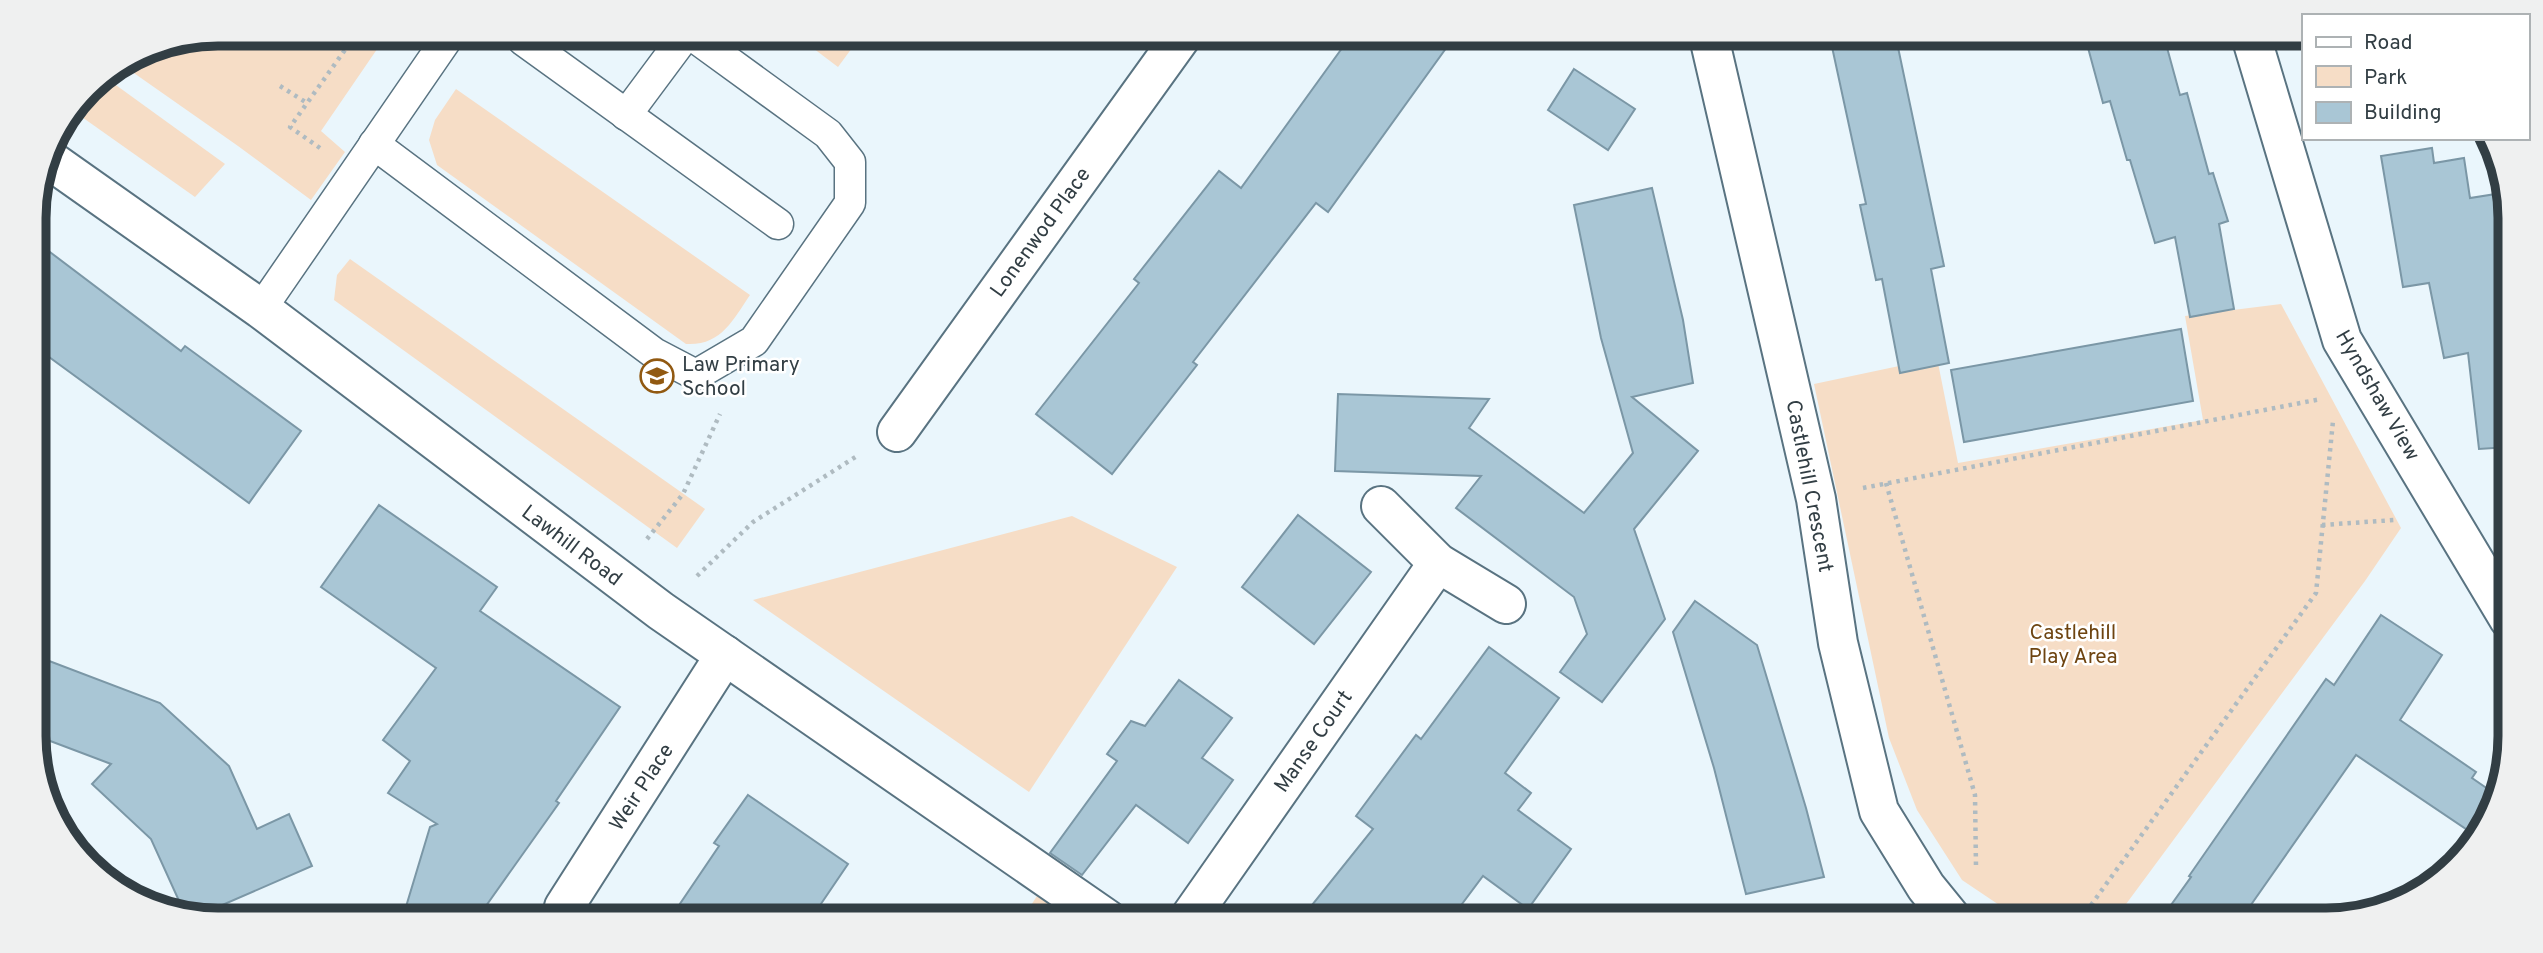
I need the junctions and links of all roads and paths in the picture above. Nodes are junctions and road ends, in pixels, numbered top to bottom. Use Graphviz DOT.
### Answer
graph roads {
  1 [pos="348,46"];
  2 [pos="442,46"];
  3 [pos="531,46"];
  4 [pos="678,46"];
  5 [pos="706,46"];
  6 [pos="1175,46"];
  7 [pos="1712,46"];
  8 [pos="2254,46"];
  9 [pos="280,86"];
  10 [pos="307,103"];
  11 [pos="626,115"];
  12 [pos="374,144"];
  13 [pos="329,154"];
  14 [pos="55,163"];
  15 [pos="778,224"];
  16 [pos="261,309"];
  17 [pos="2342,341"];
  18 [pos="2336,396"];
  19 [pos="721,411"];
  20 [pos="897,432"];
  21 [pos="1886,483"];
  22 [pos="1816,499"];
  23 [pos="1381,506"];
  24 [pos="2449,515"];
  25 [pos="2322,526"];
  26 [pos="1438,563"];
  27 [pos="616,578"];
  28 [pos="2498,600"];
  29 [pos="1506,604"];
  30 [pos="661,611"];
  31 [pos="724,655"];
  32 [pos="1976,878"];
  33 [pos="1942,907"];
  34 [pos="2090,907"];
  35 [pos="564,908"];
  36 [pos="1090,908"];
  37 [pos="1197,908"];
  1 -- 10 [label="path"];
  2 -- 12 [label="lane"];
  3 -- 11 [label="lane"];
  4 -- 11 [label="lane"];
  5 -- 12 [label="lane"];
  6 -- 20 [label="street, Lonenwod Place"];
  7 -- 22 [label="street, Castlehill Crescent"];
  8 -- 17 [label="street, Hyndshaw View"];
  9 -- 10 [label="path"];
  10 -- 13 [label="path"];
  11 -- 15 [label="lane"];
  12 -- 16 [label="lane"];
  14 -- 16 [label="street, Lawhill Road"];
  16 -- 27 [label="street, Lawhill Road"];
  17 -- 18 [label="path"];
  17 -- 24 [label="street, Hyndshaw View"];
  18 -- 21 [label="path"];
  18 -- 25 [label="path"];
  19 -- 27 [label="path"];
  20 -- 30 [label="path"];
  21 -- 22 [label="path"];
  21 -- 32 [label="path"];
  22 -- 33 [label="street, Castlehill Crescent"];
  23 -- 26 [label="street"];
  24 -- 25 [label="path"];
  24 -- 28 [label="street, Hyndshaw View"];
  25 -- 34 [label="path"];
  26 -- 29 [label="street"];
  26 -- 37 [label="street, Manse Court"];
  27 -- 30 [label="street, Lawhill Road"];
  30 -- 31 [label="street, Lawhill Road"];
  31 -- 35 [label="street, Weir Place"];
  31 -- 36 [label="street, Lawhill Road"];
}
